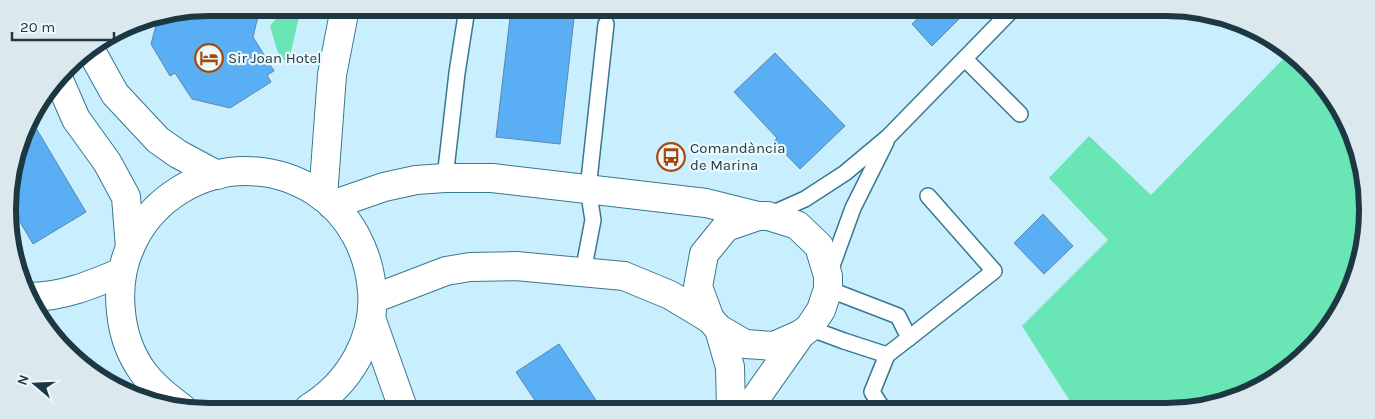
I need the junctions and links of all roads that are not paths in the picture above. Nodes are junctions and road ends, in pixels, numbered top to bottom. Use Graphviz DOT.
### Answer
graph roads {
  1 [pos="343,16"];
  2 [pos="467,16"];
  3 [pos="1006,16"];
  4 [pos="606,24"];
  5 [pos="93,55"];
  6 [pos="965,58"];
  7 [pos="61,85"];
  8 [pos="1020,114"];
  9 [pos="888,136"];
  10 [pos="216,174"];
  11 [pos="445,178"];
  12 [pos="588,189"];
  13 [pos="928,196"];
  14 [pos="328,201"];
  15 [pos="763,216"];
  16 [pos="126,260"];
  17 [pos="583,272"];
  18 [pos="828,282"];
  19 [pos="37,297"];
  20 [pos="372,308"];
  21 [pos="714,324"];
  22 [pos="805,331"];
  23 [pos="909,338"];
  24 [pos="887,355"];
  25 [pos="169,398"];
  26 [pos="316,403"];
  27 [pos="401,403"];
  28 [pos="732,403"];
  29 [pos="752,403"];
  30 [pos="879,403"];
  1 -- 14 [label="street"];
  2 -- 11 [label="lane"];
  3 -- 6 [label="lane"];
  4 -- 12 [label="lane"];
  5 -- 10 [label="street"];
  6 -- 8 [label="lane"];
  6 -- 9 [label="lane"];
  7 -- 16 [label="street"];
  9 -- 15 [label="lane"];
  9 -- 18 [label="lane"];
  10 -- 14 [label="street"];
  10 -- 16 [label="street"];
  11 -- 12 [label="street"];
  11 -- 14 [label="street"];
  12 -- 15 [label="street"];
  12 -- 17 [label="lane"];
  13 -- 23 [label="lane"];
  14 -- 20 [label="street"];
  15 -- 18 [label="street"];
  15 -- 21 [label="street"];
  16 -- 19 [label="street"];
  16 -- 25 [label="street"];
  17 -- 20 [label="street"];
  17 -- 21 [label="street"];
  18 -- 22 [label="street"];
  18 -- 23 [label="lane"];
  20 -- 26 [label="street"];
  20 -- 27 [label="street"];
  21 -- 22 [label="street"];
  21 -- 28 [label="street"];
  22 -- 24 [label="lane"];
  22 -- 29 [label="street"];
  23 -- 24 [label="lane"];
  24 -- 30 [label="lane"];
}
